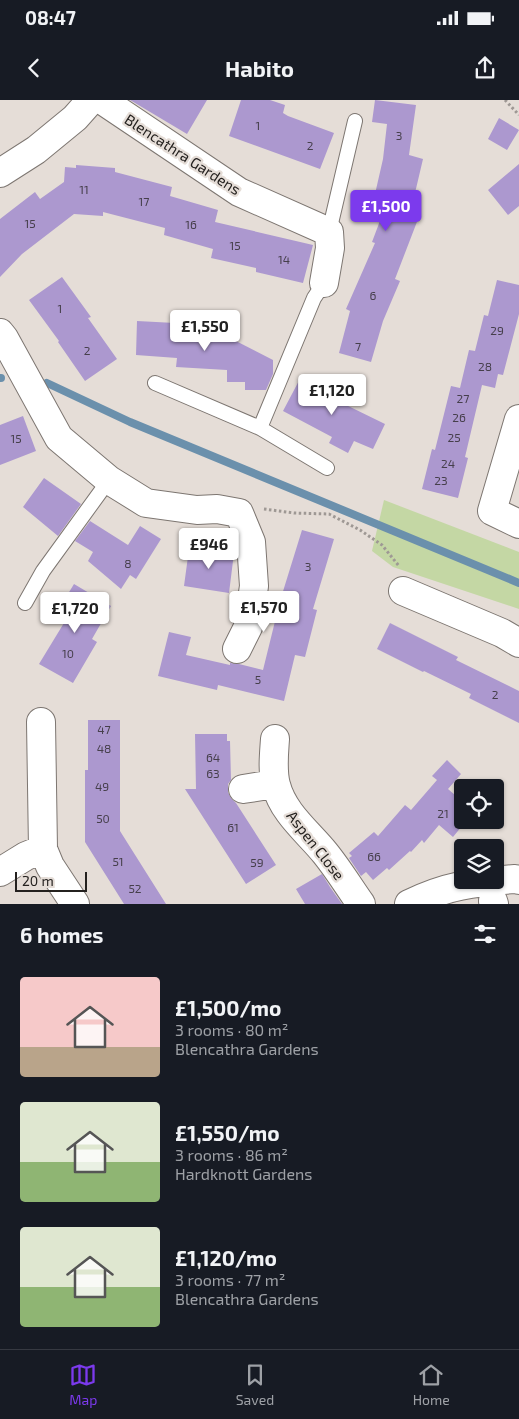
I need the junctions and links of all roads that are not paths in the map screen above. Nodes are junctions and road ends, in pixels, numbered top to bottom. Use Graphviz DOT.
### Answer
graph roads {
  1 [pos="91,100"];
  2 [pos="102,100"];
  3 [pos="355,121"];
  4 [pos="0,173"];
  5 [pos="329,232"];
  6 [pos="324,283"];
  7 [pos="0,333"];
  8 [pos="155,383"];
  9 [pos="519,419"];
  10 [pos="260,428"];
  11 [pos="328,468"];
  12 [pos="109,480"];
  13 [pos="519,524"];
  14 [pos="403,590"];
  15 [pos="25,603"];
  16 [pos="519,643"];
  17 [pos="237,649"];
  18 [pos="41,722"];
  19 [pos="275,739"];
  20 [pos="275,784"];
  21 [pos="243,789"];
  22 [pos="43,848"];
  23 [pos="0,872"];
  24 [pos="518,875"];
  25 [pos="74,904"];
  26 [pos="361,904"];
  27 [pos="409,904"];
  1 -- 4 [label="street"];
  2 -- 5 [label="street, Blencathra Gardens"];
  3 -- 5 [label="lane"];
  5 -- 6 [label="street"];
  6 -- 10 [label="lane"];
  7 -- 12 [label="street"];
  8 -- 10 [label="lane"];
  9 -- 13 [label="street"];
  10 -- 11 [label="lane"];
  12 -- 15 [label="lane"];
  12 -- 17 [label="street"];
  14 -- 16 [label="street"];
  18 -- 22 [label="street"];
  19 -- 20 [label="street, Aspen Close"];
  20 -- 21 [label="street"];
  20 -- 26 [label="street, Aspen Close"];
  22 -- 23 [label="street"];
  22 -- 25 [label="street"];
  24 -- 27 [label="street"];
}
